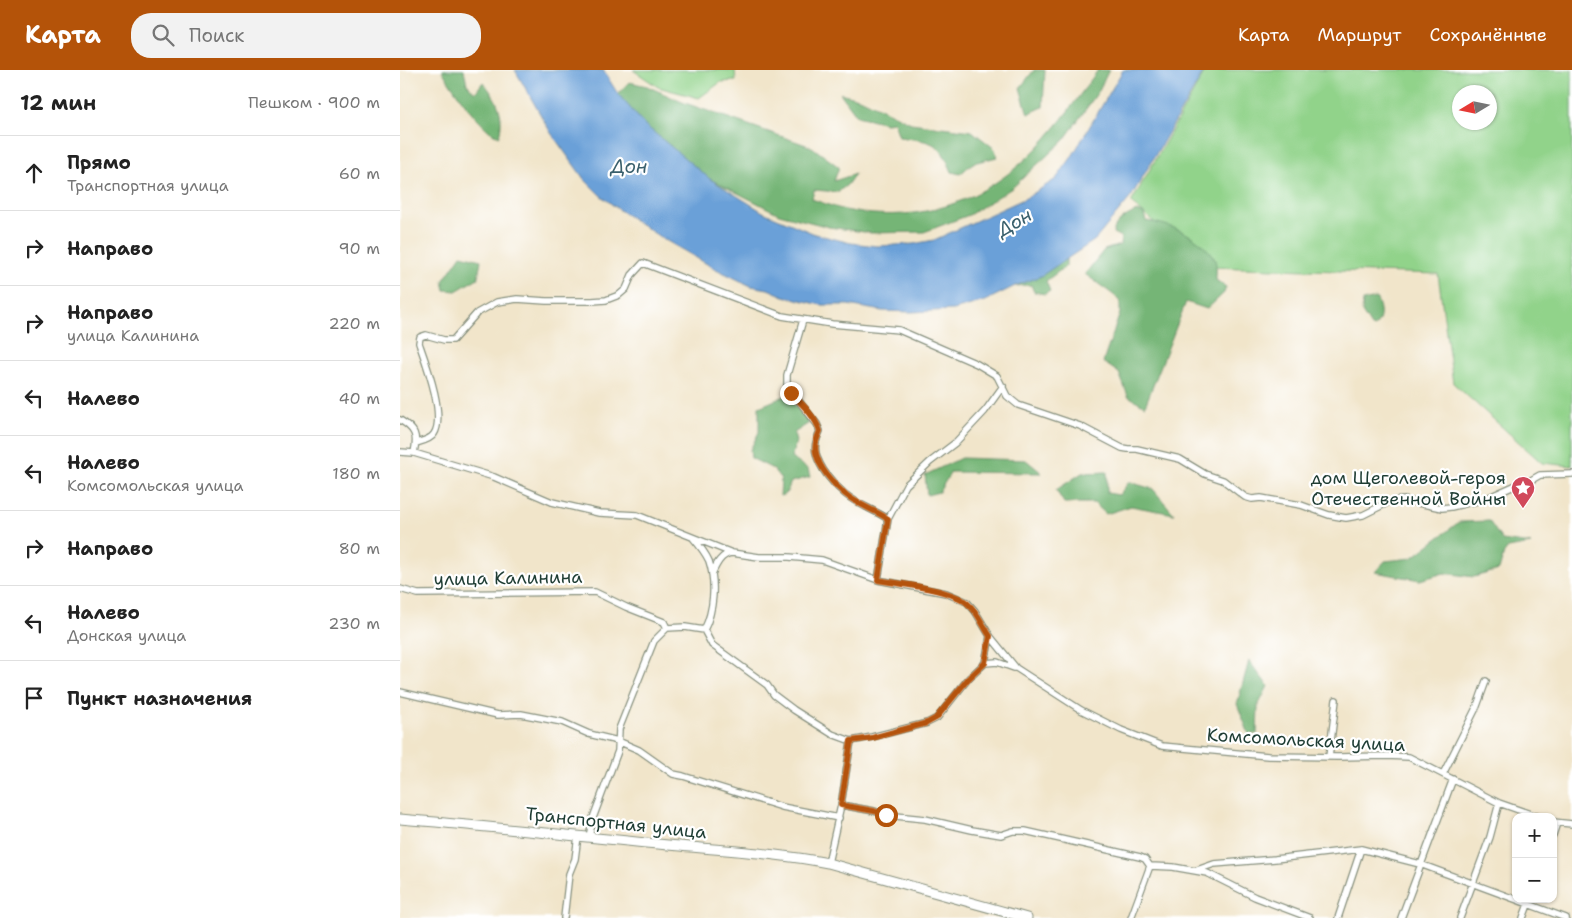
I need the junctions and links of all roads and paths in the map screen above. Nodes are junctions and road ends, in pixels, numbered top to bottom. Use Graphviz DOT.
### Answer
graph roads {
  1 [pos="803,320"];
  2 [pos="1003,386"];
  3 [pos="400,420"];
  4 [pos="416,442"];
  5 [pos="400,452"];
  6 [pos="414,453"];
  7 [pos="1572,474"];
  8 [pos="888,519"];
  9 [pos="693,538"];
  10 [pos="732,553"];
  11 [pos="712,574"];
  12 [pos="878,580"];
  13 [pos="400,589"];
  14 [pos="667,628"];
  15 [pos="704,630"];
  16 [pos="990,636"];
  17 [pos="985,663"];
  18 [pos="1016,668"];
  19 [pos="1486,681"];
  20 [pos="400,692"];
  21 [pos="1336,700"];
  22 [pos="618,741"];
  23 [pos="851,741"];
  24 [pos="1329,757"];
  25 [pos="1443,774"];
  26 [pos="1453,779"];
  27 [pos="1499,803"];
  28 [pos="841,805"];
  29 [pos="1528,813"];
  30 [pos="839,818"];
  31 [pos="400,819"];
  32 [pos="1557,822"];
  33 [pos="1572,824"];
  34 [pos="578,836"];
  35 [pos="589,837"];
  36 [pos="1361,849"];
  37 [pos="828,863"];
  38 [pos="1420,864"];
  39 [pos="1150,866"];
  40 [pos="1197,870"];
  41 [pos="1472,884"];
  42 [pos="1512,897"];
  43 [pos="1529,903"];
  44 [pos="1531,903"];
  45 [pos="1015,916"];
  46 [pos="564,918"];
  47 [pos="1027,918"];
  48 [pos="1131,918"];
  49 [pos="1310,918"];
  50 [pos="1338,918"];
  51 [pos="1401,918"];
  52 [pos="1460,918"];
  53 [pos="1523,918"];
  54 [pos="1566,918"];
  1 -- 2 [label="street"];
  1 -- 4 [label="street"];
  1 -- 8 [label="street"];
  2 -- 7 [label="street"];
  2 -- 8 [label="street"];
  3 -- 4 [label="street"];
  4 -- 6 [label="street"];
  5 -- 6 [label="street, Комсомольская улица"];
  6 -- 9 [label="street, Комсомольская улица"];
  8 -- 12 [label="street"];
  9 -- 10 [label="street, Комсомольская улица"];
  9 -- 11 [label="street"];
  10 -- 11 [label="street"];
  10 -- 12 [label="street, Комсомольская улица"];
  11 -- 15 [label="street"];
  12 -- 16 [label="street, Комсомольская улица"];
  13 -- 14 [label="street, улица Калинина"];
  14 -- 15 [label="street"];
  14 -- 22 [label="street"];
  15 -- 23 [label="street"];
  16 -- 17 [label="street"];
  16 -- 18 [label="street, Комсомольская улица"];
  17 -- 18 [label="street"];
  17 -- 23 [label="street"];
  18 -- 24 [label="street, Комсомольская улица"];
  19 -- 25 [label="street"];
  20 -- 22 [label="street"];
  21 -- 24 [label="street"];
  22 -- 30 [label="street"];
  22 -- 35 [label="street"];
  23 -- 28 [label="street"];
  24 -- 25 [label="street, Комсомольская улица"];
  25 -- 26 [label="street, Комсомольская улица"];
  26 -- 27 [label="street, Комсомольская улица"];
  26 -- 38 [label="street"];
  27 -- 29 [label="street, Комсомольская улица"];
  27 -- 41 [label="street"];
  28 -- 30 [label="street"];
  28 -- 39 [label="street"];
  30 -- 37 [label="street"];
  31 -- 34 [label="main road, Транспортная улица"];
  32 -- 33 [label="street"];
  34 -- 35 [label="main road, Транспортная улица"];
  34 -- 46 [label="street"];
  35 -- 37 [label="main road, Транспортная улица"];
  36 -- 38 [label="street"];
  36 -- 40 [label="street"];
  36 -- 50 [label="street"];
  37 -- 45 [label="main road, Транспортная улица"];
  38 -- 41 [label="street"];
  38 -- 51 [label="street"];
  39 -- 40 [label="street"];
  39 -- 48 [label="street"];
  40 -- 49 [label="street"];
  41 -- 42 [label="street"];
  41 -- 52 [label="street"];
  43 -- 53 [label="street"];
  44 -- 54 [label="street"];
  45 -- 47 [label="main road, Транспортная улица"];
}
